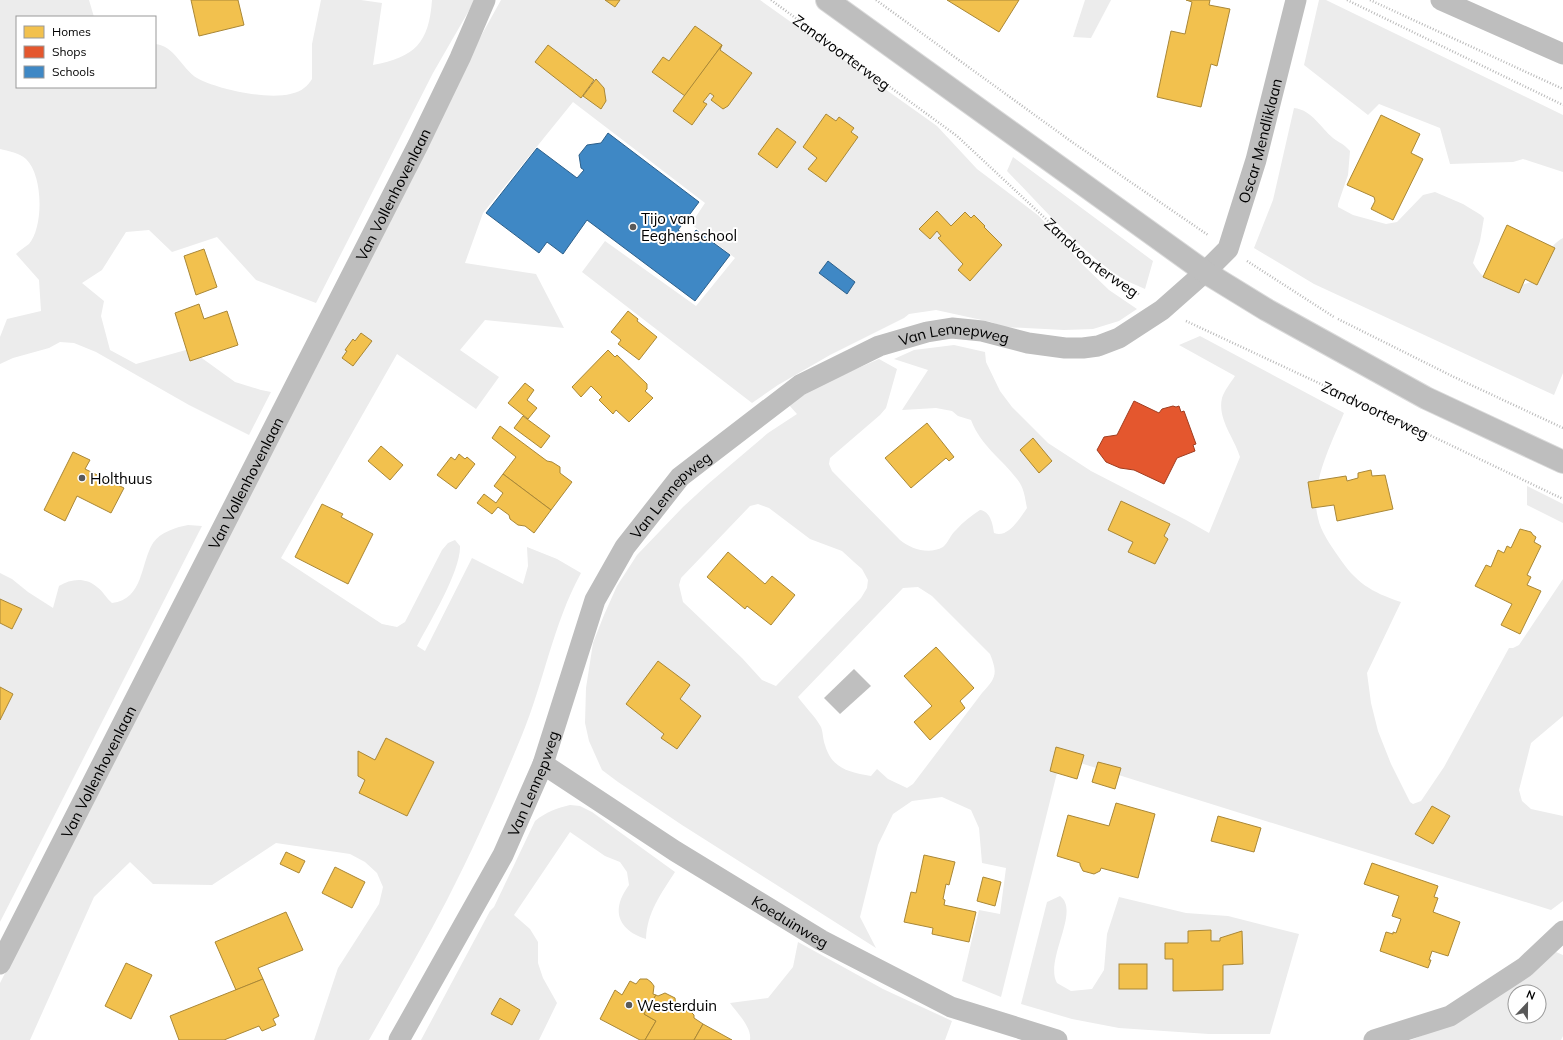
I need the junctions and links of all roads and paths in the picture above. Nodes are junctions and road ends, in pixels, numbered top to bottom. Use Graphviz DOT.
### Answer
graph roads {
  1 [pos="486,0"];
  2 [pos="771,0"];
  3 [pos="827,0"];
  4 [pos="1296,0"];
  5 [pos="1347,0"];
  6 [pos="1370,0"];
  7 [pos="1441,0"];
  8 [pos="1563,54"];
  9 [pos="1563,89"];
  10 [pos="1563,105"];
  11 [pos="1205,272"];
  12 [pos="1162,310"];
  13 [pos="1563,462"];
  14 [pos="1563,499"];
  15 [pos="543,764"];
  16 [pos="1563,931"];
  17 [pos="0,964"];
  18 [pos="399,1040"];
  19 [pos="1054,1040"];
  20 [pos="1058,1040"];
  21 [pos="1374,1040"];
  1 -- 17 [label="street, Van Vollenhovenlaan"];
  2 -- 12 [label="path, Zandvoorterweg"];
  3 -- 11 [label="main road, Zandvoorterweg"];
  4 -- 11 [label="street, Oscar Mendliklaan"];
  5 -- 10 [label="path"];
  6 -- 9 [label="path"];
  7 -- 8 [label="street"];
  11 -- 12 [label="street, Van Lennepweg"];
  11 -- 13 [label="main road, Zandvoorterweg"];
  12 -- 14 [label="path, Zandvoorterweg"];
  12 -- 15 [label="street, Van Lennepweg"];
  15 -- 18 [label="street, Van Lennepweg"];
  15 -- 19 [label="street, Koeduinweg"];
  16 -- 21 [label="street"];
  19 -- 20 [label="street, Koeduinweg"];
}
